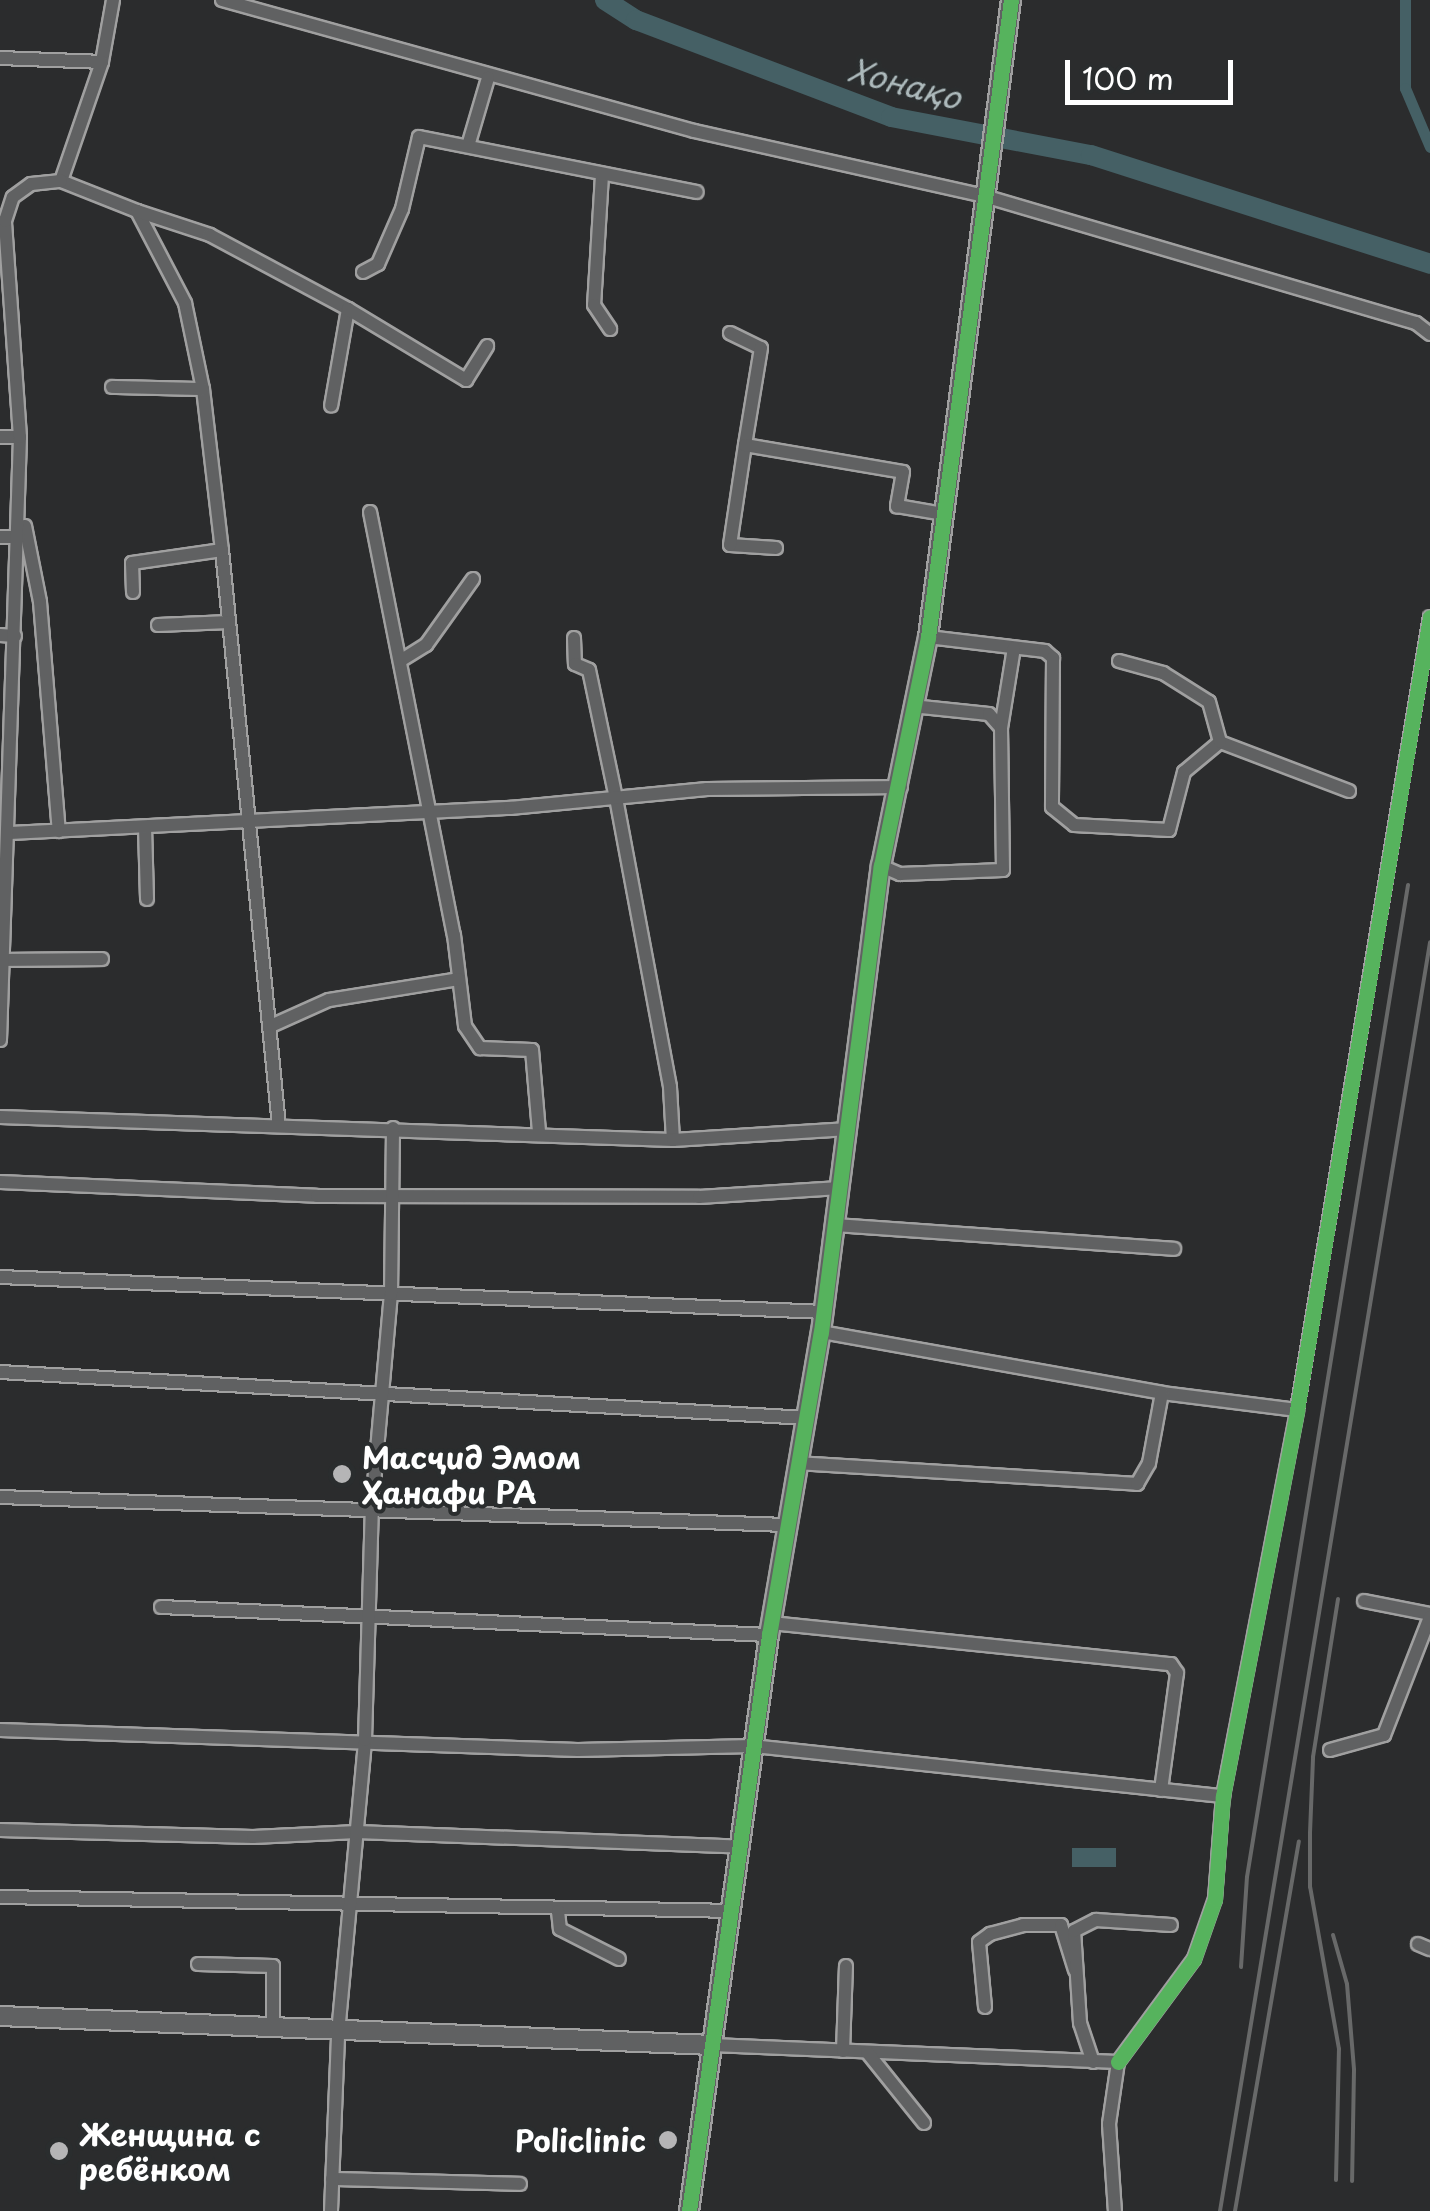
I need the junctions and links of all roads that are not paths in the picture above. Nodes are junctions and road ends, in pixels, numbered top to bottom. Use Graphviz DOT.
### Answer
graph roads {
  1 [pos="113,0"];
  2 [pos="222,0"];
  3 [pos="1011,0"];
  4 [pos="0,58"];
  5 [pos="102,62"];
  6 [pos="488,78"];
  7 [pos="468,146"];
  8 [pos="602,175"];
  9 [pos="60,181"];
  10 [pos="698,192"];
  11 [pos="984,196"];
  12 [pos="137,210"];
  13 [pos="362,272"];
  14 [pos="348,309"];
  15 [pos="610,329"];
  16 [pos="730,333"];
  17 [pos="1430,334"];
  18 [pos="487,346"];
  19 [pos="112,387"];
  20 [pos="203,389"];
  21 [pos="331,406"];
  22 [pos="0,436"];
  23 [pos="20,438"];
  24 [pos="745,446"];
  25 [pos="20,498"];
  26 [pos="370,512"];
  27 [pos="944,514"];
  28 [pos="0,537"];
  29 [pos="19,537"];
  30 [pos="776,548"];
  31 [pos="222,550"];
  32 [pos="472,579"];
  33 [pos="133,592"];
  34 [pos="1430,617"];
  35 [pos="229,622"];
  36 [pos="158,625"];
  37 [pos="0,635"];
  38 [pos="15,636"];
  39 [pos="928,637"];
  40 [pos="574,638"];
  41 [pos="1014,648"];
  42 [pos="400,661"];
  43 [pos="1119,661"];
  44 [pos="912,706"];
  45 [pos="1001,728"];
  46 [pos="6,738"];
  47 [pos="1220,742"];
  48 [pos="902,787"];
  49 [pos="1349,791"];
  50 [pos="616,798"];
  51 [pos="427,811"];
  52 [pos="245,823"];
  53 [pos="145,827"];
  54 [pos="59,831"];
  55 [pos="10,833"];
  56 [pos="881,866"];
  57 [pos="147,899"];
  58 [pos="102,959"];
  59 [pos="4,960"];
  60 [pos="458,979"];
  61 [pos="273,1025"];
  62 [pos="0,1040"];
  63 [pos="0,1117"];
  64 [pos="279,1126"];
  65 [pos="393,1128"];
  66 [pos="848,1128"];
  67 [pos="539,1132"];
  68 [pos="673,1140"];
  69 [pos="0,1182"];
  70 [pos="840,1188"];
  71 [pos="392,1196"];
  72 [pos="834,1225"];
  73 [pos="1174,1249"];
  74 [pos="0,1277"];
  75 [pos="391,1294"];
  76 [pos="824,1312"];
  77 [pos="821,1332"];
  78 [pos="0,1372"];
  79 [pos="384,1391"];
  80 [pos="1162,1394"];
  81 [pos="1297,1410"];
  82 [pos="807,1418"];
  83 [pos="796,1463"];
  84 [pos="0,1497"];
  85 [pos="372,1506"];
  86 [pos="786,1525"];
  87 [pos="1364,1601"];
  88 [pos="160,1607"];
  89 [pos="1430,1616"];
  90 [pos="370,1622"];
  91 [pos="770,1629"];
  92 [pos="0,1730"];
  93 [pos="364,1740"];
  94 [pos="753,1746"];
  95 [pos="1330,1750"];
  96 [pos="1160,1790"];
  97 [pos="1223,1796"];
  98 [pos="0,1830"];
  99 [pos="357,1832"];
  100 [pos="743,1848"];
  101 [pos="0,1897"];
  102 [pos="350,1905"];
  103 [pos="558,1911"];
  104 [pos="733,1911"];
  105 [pos="1171,1926"];
  106 [pos="618,1959"];
  107 [pos="198,1964"];
  108 [pos="846,1966"];
  109 [pos="1077,1972"];
  110 [pos="985,2006"];
  111 [pos="0,2016"];
  112 [pos="273,2030"];
  113 [pos="338,2033"];
  114 [pos="712,2045"];
  115 [pos="844,2051"];
  116 [pos="867,2052"];
  117 [pos="1093,2062"];
  118 [pos="1118,2062"];
  119 [pos="924,2123"];
  120 [pos="332,2179"];
  121 [pos="520,2184"];
  122 [pos="331,2211"];
  123 [pos="689,2211"];
  124 [pos="1115,2211"];
  1 -- 5 [label="street"];
  2 -- 6 [label="street"];
  3 -- 11 [label="street"];
  4 -- 5 [label="street"];
  5 -- 9 [label="street"];
  6 -- 7 [label="street"];
  6 -- 11 [label="street"];
  7 -- 8 [label="street"];
  7 -- 13 [label="street"];
  8 -- 10 [label="street"];
  8 -- 15 [label="street"];
  9 -- 12 [label="street"];
  9 -- 23 [label="street"];
  11 -- 17 [label="street"];
  11 -- 27 [label="street"];
  12 -- 14 [label="street"];
  12 -- 20 [label="street"];
  14 -- 18 [label="street"];
  14 -- 21 [label="street"];
  16 -- 24 [label="street"];
  19 -- 20 [label="street"];
  20 -- 31 [label="street"];
  22 -- 23 [label="street"];
  23 -- 25 [label="street"];
  24 -- 27 [label="street"];
  24 -- 30 [label="street"];
  25 -- 29 [label="street"];
  25 -- 54 [label="street"];
  26 -- 42 [label="street"];
  27 -- 39 [label="street"];
  28 -- 29 [label="street"];
  29 -- 38 [label="street"];
  31 -- 33 [label="street"];
  31 -- 35 [label="street"];
  32 -- 42 [label="street"];
  34 -- 81 [label="street"];
  35 -- 36 [label="street"];
  35 -- 52 [label="street"];
  37 -- 38 [label="street"];
  38 -- 46 [label="street"];
  39 -- 41 [label="street"];
  39 -- 44 [label="street"];
  40 -- 50 [label="street"];
  41 -- 45 [label="street"];
  41 -- 47 [label="street"];
  42 -- 51 [label="street"];
  43 -- 47 [label="street"];
  44 -- 45 [label="street"];
  44 -- 48 [label="street"];
  45 -- 56 [label="street"];
  46 -- 55 [label="street"];
  47 -- 49 [label="street"];
  48 -- 50 [label="street"];
  48 -- 56 [label="street"];
  50 -- 51 [label="street"];
  50 -- 68 [label="street"];
  51 -- 52 [label="street"];
  51 -- 60 [label="street"];
  52 -- 53 [label="street"];
  52 -- 61 [label="street"];
  53 -- 54 [label="street"];
  53 -- 57 [label="street"];
  54 -- 55 [label="street"];
  55 -- 59 [label="street"];
  56 -- 66 [label="street"];
  58 -- 59 [label="street"];
  59 -- 62 [label="street"];
  60 -- 61 [label="street"];
  60 -- 67 [label="street"];
  61 -- 64 [label="street"];
  63 -- 64 [label="street"];
  64 -- 65 [label="street"];
  65 -- 67 [label="street"];
  65 -- 71 [label="street"];
  66 -- 68 [label="street"];
  66 -- 70 [label="street"];
  67 -- 68 [label="street"];
  69 -- 71 [label="street"];
  70 -- 71 [label="street"];
  70 -- 72 [label="street"];
  71 -- 75 [label="street"];
  72 -- 73 [label="street"];
  72 -- 76 [label="street"];
  74 -- 75 [label="street"];
  75 -- 76 [label="street"];
  75 -- 79 [label="street"];
  76 -- 77 [label="street"];
  77 -- 80 [label="street"];
  77 -- 82 [label="street"];
  78 -- 79 [label="street"];
  79 -- 82 [label="street"];
  79 -- 85 [label="street"];
  80 -- 81 [label="street"];
  80 -- 83 [label="street"];
  81 -- 97 [label="street"];
  82 -- 83 [label="street"];
  83 -- 86 [label="street"];
  84 -- 85 [label="street"];
  85 -- 86 [label="street"];
  85 -- 90 [label="street"];
  86 -- 91 [label="street"];
  87 -- 89 [label="street"];
  88 -- 90 [label="street"];
  89 -- 95 [label="street"];
  90 -- 91 [label="street"];
  90 -- 93 [label="street"];
  91 -- 94 [label="street"];
  91 -- 96 [label="street"];
  92 -- 93 [label="street"];
  93 -- 94 [label="street"];
  93 -- 99 [label="street"];
  94 -- 96 [label="street"];
  94 -- 100 [label="street"];
  96 -- 97 [label="street"];
  97 -- 118 [label="street"];
  98 -- 99 [label="street"];
  99 -- 100 [label="street"];
  99 -- 102 [label="street"];
  100 -- 104 [label="street"];
  101 -- 102 [label="street"];
  102 -- 103 [label="street"];
  102 -- 113 [label="street"];
  103 -- 104 [label="street"];
  103 -- 106 [label="street"];
  104 -- 114 [label="street"];
  105 -- 109 [label="street"];
  107 -- 112 [label="street"];
  108 -- 115 [label="street"];
  109 -- 110 [label="street"];
  109 -- 117 [label="street"];
  111 -- 112 [label="street"];
  112 -- 113 [label="street"];
  113 -- 114 [label="street"];
  113 -- 120 [label="street"];
  114 -- 115 [label="street"];
  114 -- 123 [label="street"];
  115 -- 116 [label="street"];
  116 -- 117 [label="street"];
  116 -- 119 [label="street"];
  117 -- 118 [label="street"];
  118 -- 124 [label="street"];
  120 -- 121 [label="street"];
  120 -- 122 [label="street"];
}
